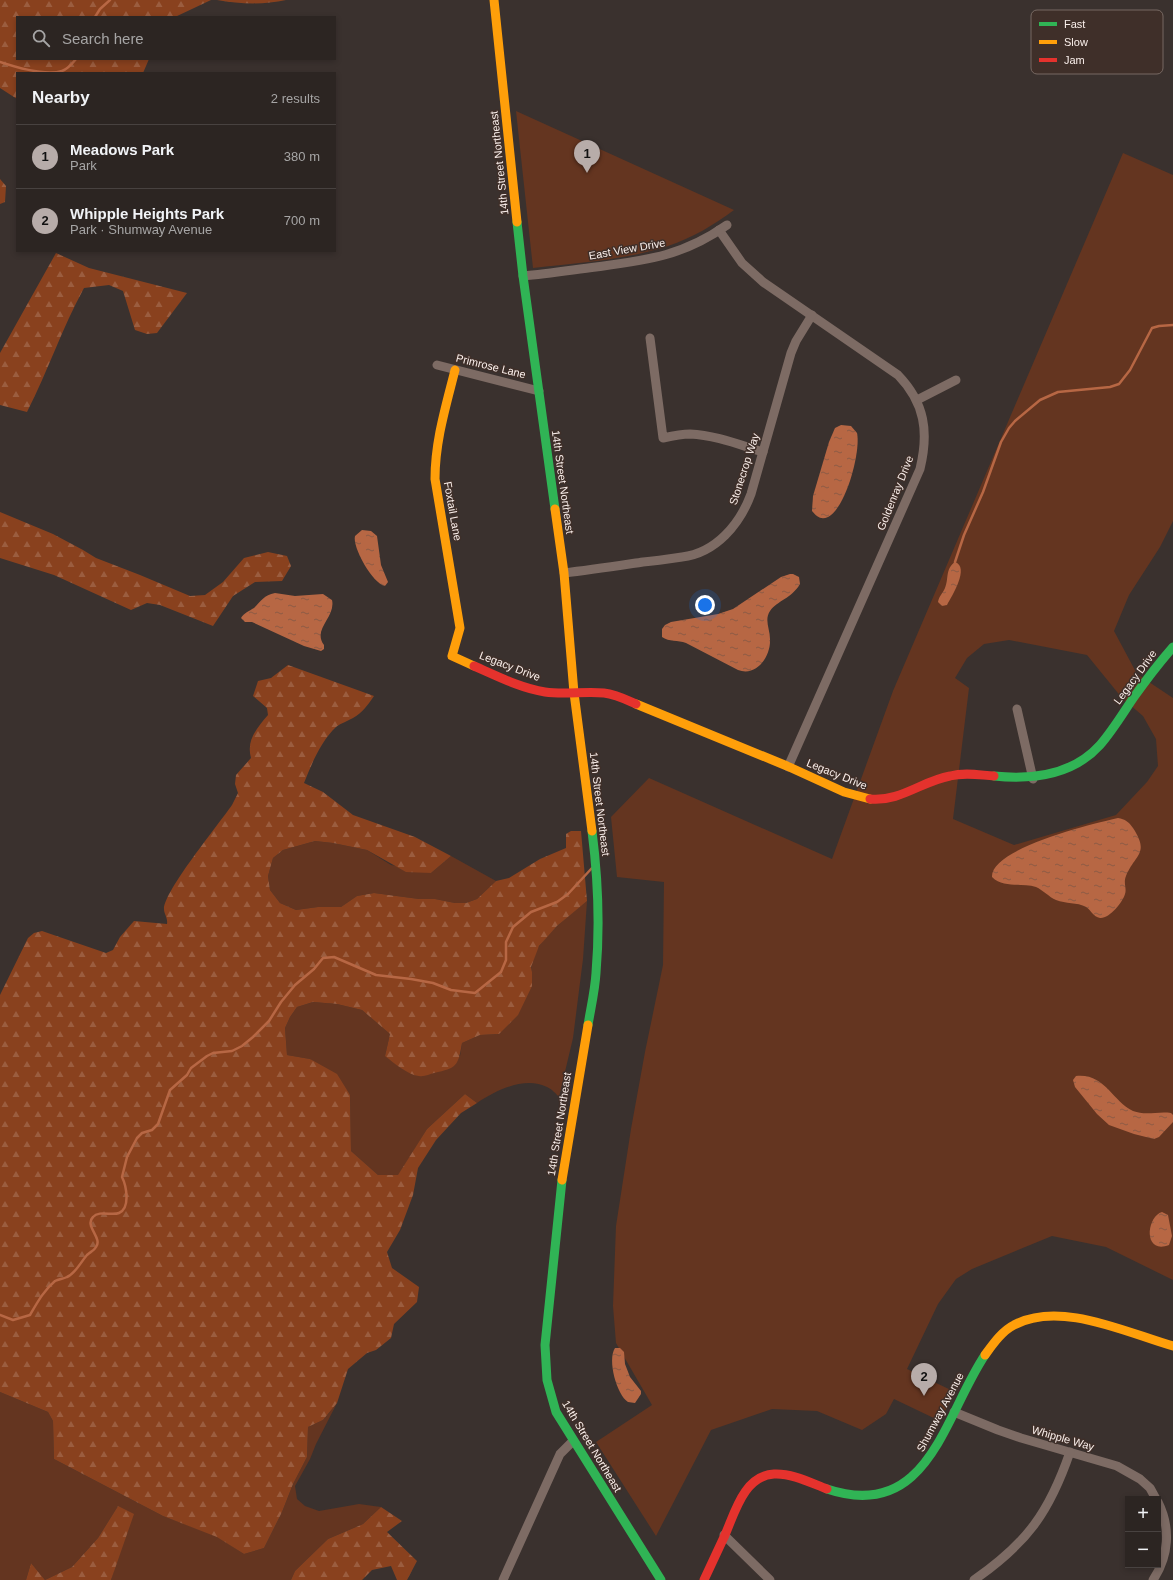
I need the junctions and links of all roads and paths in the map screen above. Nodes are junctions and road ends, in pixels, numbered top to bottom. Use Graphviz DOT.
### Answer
graph roads {
  1 [pos="494,0"];
  2 [pos="727,225"];
  3 [pos="719,230"];
  4 [pos="523,276"];
  5 [pos="812,315"];
  6 [pos="650,338"];
  7 [pos="437,365"];
  8 [pos="455,370"];
  9 [pos="956,380"];
  10 [pos="539,391"];
  11 [pos="916,400"];
  12 [pos="763,452"];
  13 [pos="564,573"];
  14 [pos="1173,647"];
  15 [pos="452,656"];
  16 [pos="574,694"];
  17 [pos="1017,708"];
  18 [pos="788,767"];
  19 [pos="1033,778"];
  20 [pos="1173,1346"];
  21 [pos="954,1412"];
  22 [pos="574,1441"];
  23 [pos="1070,1452"];
  24 [pos="1154,1496"];
  25 [pos="1161,1509"];
  26 [pos="724,1535"];
  27 [pos="503,1580"];
  28 [pos="661,1580"];
  29 [pos="704,1580"];
  30 [pos="770,1580"];
  31 [pos="974,1580"];
  32 [pos="1153,1580"];
  1 -- 4 [label="street, 14th Street Northeast"];
  2 -- 3 [label="street, East View Drive"];
  3 -- 4 [label="street, East View Drive"];
  3 -- 5 [label="street, Goldenray Drive"];
  4 -- 10 [label="street, 14th Street Northeast"];
  5 -- 11 [label="street, Goldenray Drive"];
  5 -- 12 [label="street, Stonecrop Way"];
  6 -- 12 [label="street"];
  7 -- 8 [label="street, Primrose Lane"];
  8 -- 10 [label="street, Primrose Lane"];
  8 -- 15 [label="street, Foxtail Lane"];
  9 -- 11 [label="street"];
  10 -- 13 [label="street, 14th Street Northeast"];
  11 -- 18 [label="street, Goldenray Drive"];
  12 -- 13 [label="street, Stonecrop Way"];
  13 -- 16 [label="street, 14th Street Northeast"];
  14 -- 19 [label="street, Legacy Drive"];
  15 -- 16 [label="street, Legacy Drive"];
  16 -- 18 [label="street, Legacy Drive"];
  16 -- 22 [label="street, 14th Street Northeast"];
  17 -- 19 [label="street"];
  18 -- 19 [label="street, Legacy Drive"];
  20 -- 21 [label="street, Shumway Avenue"];
  21 -- 23 [label="street, Whipple Way"];
  21 -- 26 [label="street, Shumway Avenue"];
  22 -- 27 [label="street"];
  22 -- 28 [label="street, 14th Street Northeast"];
  23 -- 24 [label="street, Whipple Way"];
  23 -- 31 [label="street"];
  25 -- 32 [label="street"];
  26 -- 29 [label="street, Shumway Avenue"];
  26 -- 30 [label="street"];
}
